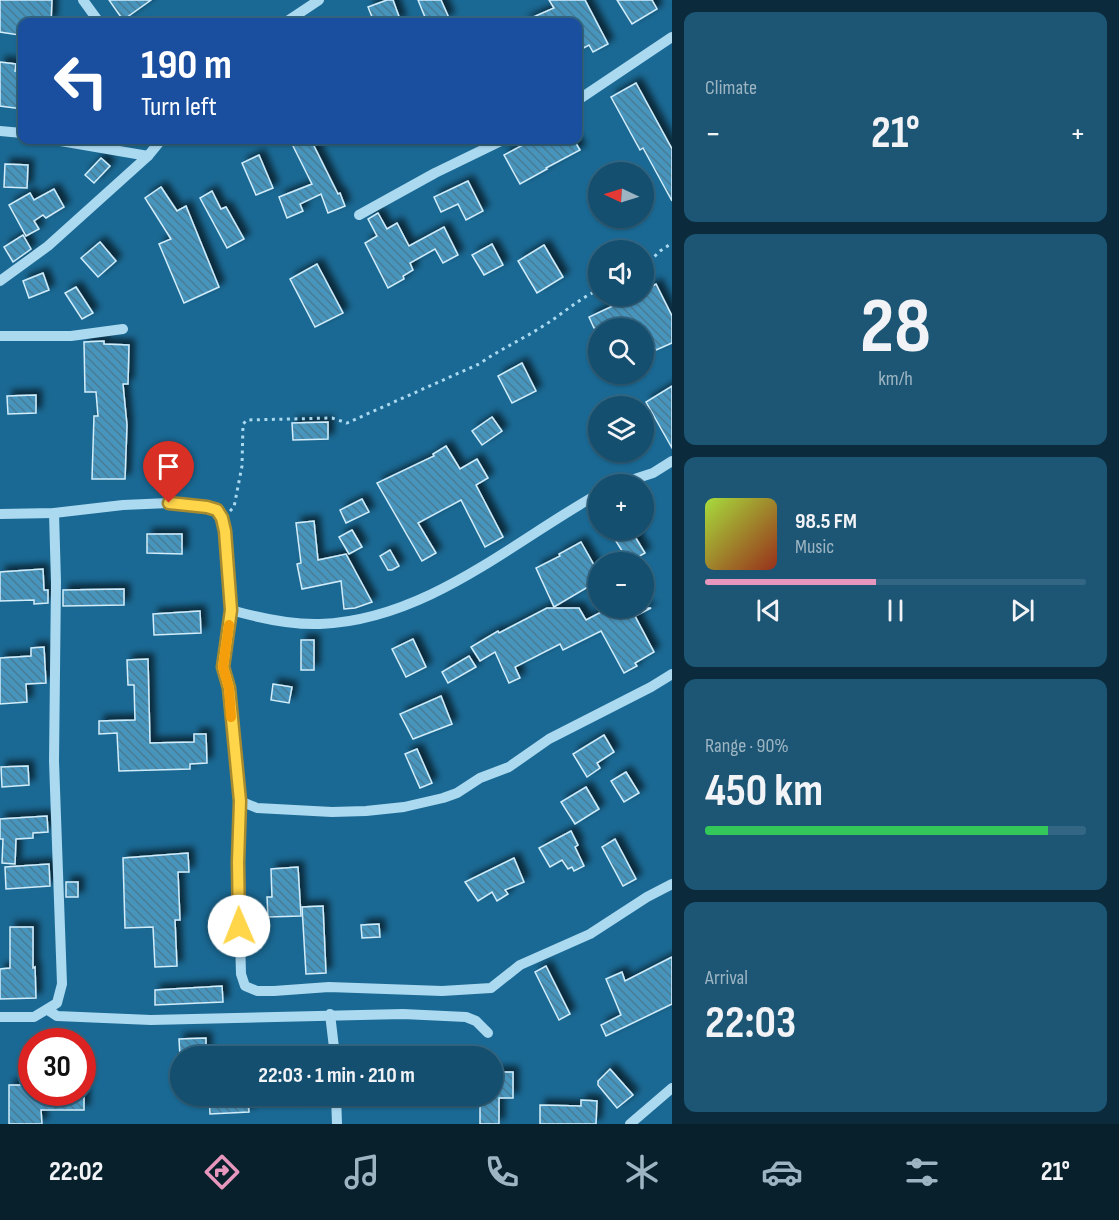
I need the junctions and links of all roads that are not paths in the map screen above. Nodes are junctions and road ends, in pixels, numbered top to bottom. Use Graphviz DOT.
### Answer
graph roads {
  1 [pos="83,0"];
  2 [pos="319,0"];
  3 [pos="96,18"];
  4 [pos="292,18"];
  5 [pos="672,37"];
  6 [pos="582,97"];
  7 [pos="0,131"];
  8 [pos="18,133"];
  9 [pos="78,144"];
  10 [pos="158,144"];
  11 [pos="494,144"];
  12 [pos="148,156"];
  13 [pos="359,215"];
  14 [pos="0,281"];
  15 [pos="123,329"];
  16 [pos="0,336"];
  17 [pos="672,461"];
  18 [pos="650,474"];
  19 [pos="588,500"];
  20 [pos="54,513"];
  21 [pos="0,514"];
  22 [pos="231,610"];
  23 [pos="672,674"];
  24 [pos="240,801"];
  25 [pos="672,884"];
  26 [pos="48,1010"];
  27 [pos="330,1014"];
  28 [pos="0,1017"];
  29 [pos="488,1033"];
  30 [pos="334,1046"];
  31 [pos="672,1088"];
  32 [pos="336,1106"];
  33 [pos="337,1124"];
  34 [pos="630,1124"];
  1 -- 3 [label="street"];
  2 -- 4 [label="street"];
  5 -- 6 [label="street"];
  7 -- 8 [label="street"];
  9 -- 12 [label="street"];
  10 -- 12 [label="street"];
  11 -- 13 [label="street"];
  12 -- 14 [label="street"];
  15 -- 16 [label="street"];
  17 -- 18 [label="street"];
  19 -- 22 [label="street"];
  20 -- 21 [label="street"];
  20 -- 22 [label="street"];
  20 -- 26 [label="street"];
  22 -- 24 [label="street"];
  23 -- 24 [label="street"];
  24 -- 25 [label="street"];
  26 -- 27 [label="street"];
  26 -- 28 [label="street"];
  27 -- 29 [label="street"];
  27 -- 30 [label="street"];
  31 -- 34 [label="street"];
  32 -- 33 [label="street"];
}
